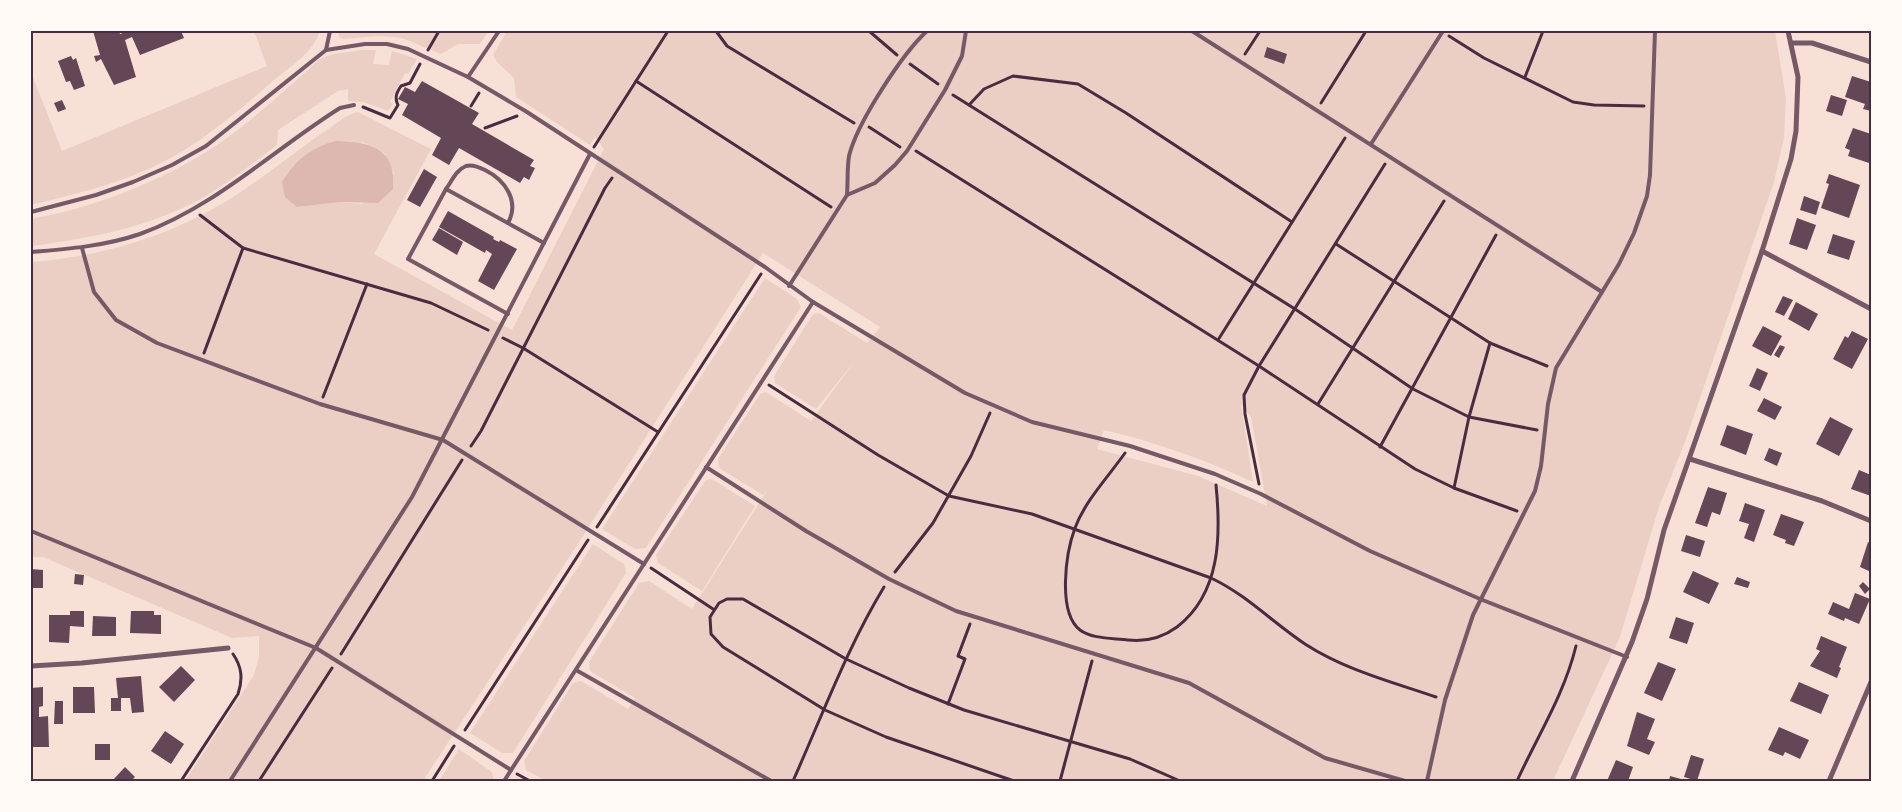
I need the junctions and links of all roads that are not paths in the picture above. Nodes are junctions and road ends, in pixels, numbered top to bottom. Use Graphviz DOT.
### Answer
graph roads {
  1 [pos="330,31"];
  2 [pos="499,31"];
  3 [pos="927,31"];
  4 [pos="966,31"];
  5 [pos="1192,31"];
  6 [pos="1442,31"];
  7 [pos="1655,31"];
  8 [pos="1788,31"];
  9 [pos="1791,43"];
  10 [pos="326,50"];
  11 [pos="1871,62"];
  12 [pos="468,77"];
  13 [pos="354,105"];
  14 [pos="1370,144"];
  15 [pos="590,154"];
  16 [pos="446,190"];
  17 [pos="847,195"];
  18 [pos="31,212"];
  19 [pos="508,224"];
  20 [pos="544,243"];
  21 [pos="82,248"];
  22 [pos="31,252"];
  23 [pos="1762,252"];
  24 [pos="789,286"];
  25 [pos="1602,292"];
  26 [pos="813,302"];
  27 [pos="1871,309"];
  28 [pos="508,314"];
  29 [pos="443,440"];
  30 [pos="1690,459"];
  31 [pos="706,467"];
  32 [pos="1871,521"];
  33 [pos="31,531"];
  34 [pos="644,564"];
  35 [pos="1480,599"];
  36 [pos="228,648"];
  37 [pos="316,648"];
  38 [pos="1627,657"];
  39 [pos="31,666"];
  40 [pos="576,670"];
  41 [pos="1871,682"];
  42 [pos="511,770"];
  43 [pos="230,781"];
  44 [pos="504,781"];
  45 [pos="771,781"];
  46 [pos="1405,781"];
  47 [pos="1427,781"];
  48 [pos="1572,781"];
  49 [pos="1829,781"];
  1 -- 10 [label="lane"];
  2 -- 12 [label="lane"];
  3 -- 17 [label="lane"];
  4 -- 17 [label="lane"];
  5 -- 14 [label="lane"];
  6 -- 14 [label="lane"];
  7 -- 25 [label="lane"];
  8 -- 9 [label="street"];
  9 -- 11 [label="street"];
  9 -- 23 [label="street"];
  10 -- 12 [label="lane"];
  10 -- 18 [label="lane"];
  12 -- 15 [label="lane"];
  13 -- 21 [label="lane"];
  14 -- 25 [label="lane"];
  15 -- 20 [label="lane"];
  15 -- 24 [label="lane"];
  16 -- 19 [label="lane"];
  16 -- 19 [label="lane"];
  16 -- 28 [label="lane"];
  17 -- 24 [label="lane"];
  19 -- 20 [label="lane"];
  20 -- 28 [label="lane"];
  21 -- 22 [label="lane"];
  21 -- 29 [label="lane"];
  23 -- 27 [label="street"];
  23 -- 30 [label="street"];
  24 -- 26 [label="lane"];
  25 -- 35 [label="lane"];
  26 -- 31 [label="lane"];
  26 -- 35 [label="lane"];
  28 -- 29 [label="lane"];
  29 -- 34 [label="lane"];
  29 -- 37 [label="lane"];
  30 -- 32 [label="street"];
  30 -- 38 [label="street"];
  31 -- 34 [label="lane"];
  31 -- 46 [label="lane"];
  33 -- 37 [label="lane"];
  34 -- 40 [label="lane"];
  35 -- 38 [label="lane"];
  35 -- 47 [label="lane"];
  36 -- 39 [label="street"];
  37 -- 42 [label="lane"];
  37 -- 43 [label="lane"];
  38 -- 48 [label="street"];
  40 -- 42 [label="lane"];
  40 -- 45 [label="lane"];
  41 -- 49 [label="street"];
  42 -- 44 [label="lane"];
}
